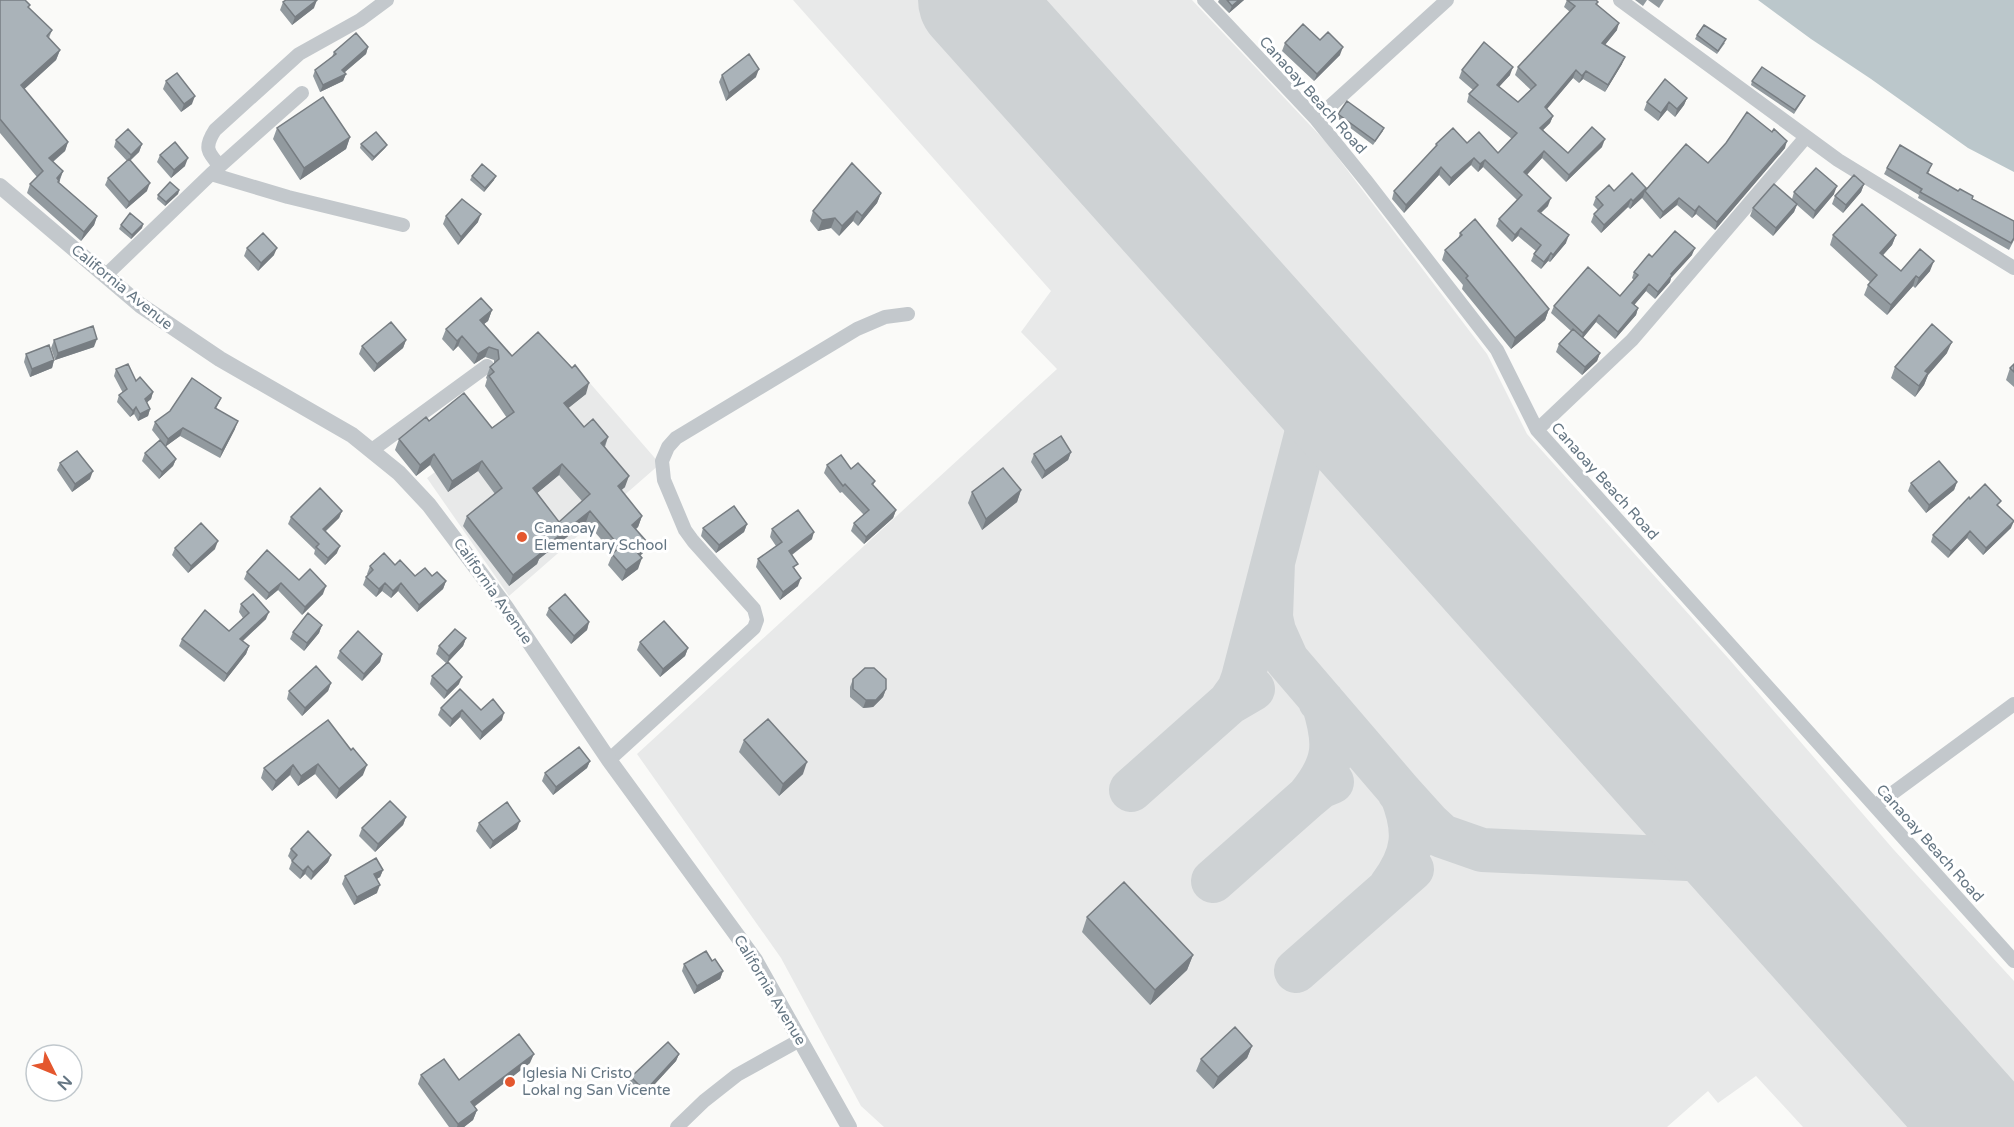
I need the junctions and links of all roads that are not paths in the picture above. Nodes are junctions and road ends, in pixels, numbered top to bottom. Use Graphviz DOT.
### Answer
graph roads {
  1 [pos="387,0"];
  2 [pos="1204,0"];
  3 [pos="1448,0"];
  4 [pos="1620,0"];
  5 [pos="302,93"];
  6 [pos="1316,120"];
  7 [pos="1806,137"];
  8 [pos="216,170"];
  9 [pos="0,186"];
  10 [pos="403,225"];
  11 [pos="2014,268"];
  12 [pos="105,276"];
  13 [pos="908,314"];
  14 [pos="487,366"];
  15 [pos="1537,430"];
  16 [pos="372,450"];
  17 [pos="2014,704"];
  18 [pos="609,760"];
  19 [pos="1875,806"];
  20 [pos="2014,961"];
  21 [pos="800,1040"];
  22 [pos="677,1127"];
  23 [pos="849,1127"];
  1 -- 8 [label="street"];
  2 -- 6 [label="street, Canaoay Beach Road"];
  3 -- 6 [label="street"];
  4 -- 7 [label="street"];
  5 -- 8 [label="street"];
  6 -- 15 [label="street, Canaoay Beach Road"];
  7 -- 11 [label="street"];
  7 -- 15 [label="street"];
  8 -- 10 [label="street"];
  8 -- 12 [label="street"];
  9 -- 12 [label="street, California Avenue"];
  12 -- 16 [label="street, California Avenue"];
  13 -- 18 [label="street"];
  14 -- 16 [label="street"];
  15 -- 19 [label="street, Canaoay Beach Road"];
  16 -- 18 [label="street, California Avenue"];
  17 -- 19 [label="street"];
  18 -- 21 [label="street, California Avenue"];
  19 -- 20 [label="street, Canaoay Beach Road"];
  21 -- 22 [label="street"];
  21 -- 23 [label="street, California Avenue"];
}
